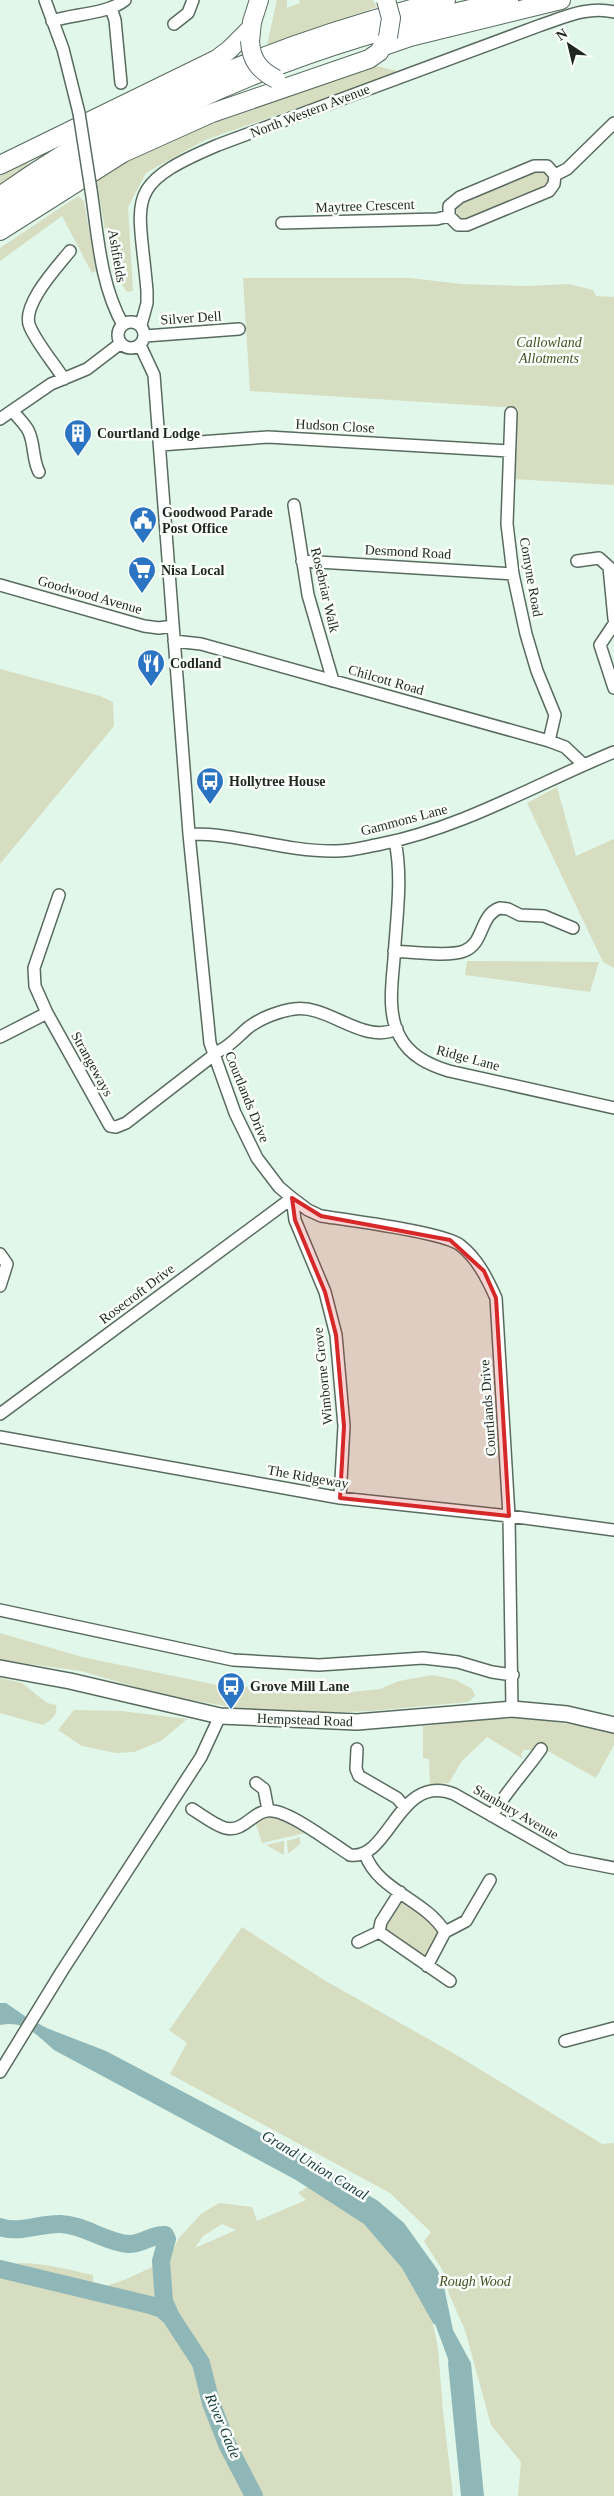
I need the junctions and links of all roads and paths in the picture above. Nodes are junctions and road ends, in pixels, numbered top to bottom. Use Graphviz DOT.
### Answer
graph roads {
  1 [pos="36,0"];
  2 [pos="45,0"];
  3 [pos="125,0"];
  4 [pos="193,0"];
  5 [pos="250,0"];
  6 [pos="259,0"];
  7 [pos="386,0"];
  8 [pos="446,0"];
  9 [pos="509,0"];
  10 [pos="561,0"];
  11 [pos="105,6"];
  12 [pos="614,12"];
  13 [pos="52,21"];
  14 [pos="174,24"];
  15 [pos="251,30"];
  16 [pos="386,42"];
  17 [pos="121,83"];
  18 [pos="299,83"];
  19 [pos="614,123"];
  20 [pos="24,154"];
  21 [pos="0,160"];
  22 [pos="0,165"];
  23 [pos="555,175"];
  24 [pos="0,196"];
  25 [pos="0,214"];
  26 [pos="449,216"];
  27 [pos="282,223"];
  28 [pos="0,231"];
  29 [pos="70,251"];
  30 [pos="123,325"];
  31 [pos="239,329"];
  32 [pos="142,336"];
  33 [pos="121,343"];
  34 [pos="64,378"];
  35 [pos="13,411"];
  36 [pos="511,412"];
  37 [pos="0,419"];
  38 [pos="160,445"];
  39 [pos="509,451"];
  40 [pos="39,472"];
  41 [pos="294,505"];
  42 [pos="302,561"];
  43 [pos="577,561"];
  44 [pos="513,574"];
  45 [pos="0,585"];
  46 [pos="614,619"];
  47 [pos="614,624"];
  48 [pos="172,626"];
  49 [pos="174,641"];
  50 [pos="333,681"];
  51 [pos="614,688"];
  52 [pos="549,741"];
  53 [pos="614,752"];
  54 [pos="584,764"];
  55 [pos="189,834"];
  56 [pos="395,841"];
  57 [pos="59,895"];
  58 [pos="572,928"];
  59 [pos="394,951"];
  60 [pos="47,1012"];
  61 [pos="396,1029"];
  62 [pos="0,1037"];
  63 [pos="214,1055"];
  64 [pos="614,1108"];
  65 [pos="292,1198"];
  66 [pos="0,1254"];
  67 [pos="0,1286"];
  68 [pos="0,1414"];
  69 [pos="0,1438"];
  70 [pos="340,1498"];
  71 [pos="509,1516"];
  72 [pos="614,1530"];
  73 [pos="0,1610"];
  74 [pos="0,1668"];
  75 [pos="513,1675"];
  76 [pos="512,1709"];
  77 [pos="220,1716"];
  78 [pos="614,1724"];
  79 [pos="542,1749"];
  80 [pos="356,1750"];
  81 [pos="256,1783"];
  82 [pos="404,1806"];
  83 [pos="192,1809"];
  84 [pos="268,1810"];
  85 [pos="492,1816"];
  86 [pos="365,1854"];
  87 [pos="614,1868"];
  88 [pos="490,1880"];
  89 [pos="400,1892"];
  90 [pos="379,1932"];
  91 [pos="446,1932"];
  92 [pos="358,1942"];
  93 [pos="427,1966"];
  94 [pos="450,1982"];
  95 [pos="614,2028"];
  96 [pos="565,2041"];
  97 [pos="0,2072"];
  1 -- 13 [label="street"];
  2 -- 13 [label="street"];
  3 -- 11 [label="street"];
  4 -- 14 [label="street"];
  5 -- 15 [label="street"];
  6 -- 15 [label="highway"];
  7 -- 16 [label="highway, bridge"];
  8 -- 24 [label="highway"];
  9 -- 25 [label="highway"];
  10 -- 16 [label="highway"];
  11 -- 13 [label="street"];
  11 -- 17 [label="street"];
  12 -- 32 [label="street, North Western Avenue"];
  13 -- 30 [label="street, Ashfields, bridge"];
  15 -- 18 [label="highway, bridge"];
  15 -- 20 [label="highway"];
  16 -- 18 [label="highway"];
  18 -- 28 [label="highway"];
  19 -- 23 [label="street, Maytree Crescent"];
  20 -- 21 [label="highway"];
  20 -- 22 [label="highway"];
  23 -- 26 [label="street, Maytree Crescent"];
  23 -- 26 [label="street"];
  26 -- 27 [label="street, Maytree Crescent"];
  29 -- 34 [label="street"];
  30 -- 32 [label="street"];
  30 -- 33 [label="street"];
  31 -- 32 [label="street, Silver Dell"];
  32 -- 33 [label="street"];
  32 -- 38 [label="street, Courtlands Drive"];
  33 -- 34 [label="street"];
  34 -- 35 [label="street"];
  35 -- 37 [label="street"];
  35 -- 40 [label="street"];
  36 -- 39 [label="street, Comyne Road"];
  38 -- 39 [label="street, Hudson Close"];
  38 -- 48 [label="street, Courtlands Drive"];
  39 -- 44 [label="street, Comyne Road"];
  41 -- 42 [label="street, Rosebriar Walk"];
  42 -- 44 [label="street, Desmond Road"];
  42 -- 50 [label="street, Rosebriar Walk"];
  43 -- 46 [label="street"];
  44 -- 52 [label="street, Comyne Road"];
  45 -- 48 [label="street, Goodwood Avenue"];
  47 -- 51 [label="street"];
  48 -- 49 [label="street, Courtlands Drive"];
  49 -- 50 [label="street, Chilcott Road"];
  49 -- 55 [label="street, Courtlands Drive"];
  50 -- 52 [label="street, Chilcott Road"];
  52 -- 54 [label="street, Chilcott Road"];
  53 -- 54 [label="street, Gammons Lane"];
  54 -- 56 [label="street, Gammons Lane"];
  55 -- 56 [label="street, Gammons Lane"];
  55 -- 63 [label="street, Courtlands Drive"];
  56 -- 59 [label="street, Ridge Lane"];
  57 -- 60 [label="street, Strangeways"];
  58 -- 59 [label="street"];
  59 -- 61 [label="street, Ridge Lane"];
  60 -- 62 [label="street"];
  60 -- 63 [label="street, Strangeways"];
  61 -- 63 [label="street"];
  61 -- 64 [label="street, Ridge Lane"];
  63 -- 65 [label="street, Courtlands Drive"];
  65 -- 68 [label="street, Rosecroft Drive"];
  65 -- 70 [label="street, Wimborne Grove"];
  65 -- 71 [label="street, Courtlands Drive"];
  66 -- 67 [label="street"];
  69 -- 70 [label="street, The Ridgeway"];
  70 -- 71 [label="street, The Ridgeway"];
  71 -- 72 [label="street, The Ridgeway"];
  71 -- 75 [label="street, Courtlands Drive"];
  73 -- 75 [label="street"];
  74 -- 77 [label="main road, Hempstead Road"];
  75 -- 76 [label="street, Courtlands Drive"];
  76 -- 77 [label="main road, Hempstead Road"];
  76 -- 78 [label="main road, Hempstead Road"];
  77 -- 97 [label="street"];
  79 -- 85 [label="street"];
  80 -- 82 [label="street"];
  81 -- 84 [label="street"];
  82 -- 85 [label="street, Stanbury Avenue"];
  82 -- 86 [label="street, Stanbury Avenue"];
  83 -- 84 [label="street"];
  84 -- 86 [label="street"];
  85 -- 87 [label="street, Stanbury Avenue"];
  86 -- 89 [label="street"];
  88 -- 91 [label="street"];
  89 -- 90 [label="street"];
  89 -- 91 [label="street"];
  90 -- 92 [label="street"];
  90 -- 93 [label="street"];
  91 -- 93 [label="street"];
  93 -- 94 [label="street"];
  95 -- 96 [label="street"];
}
